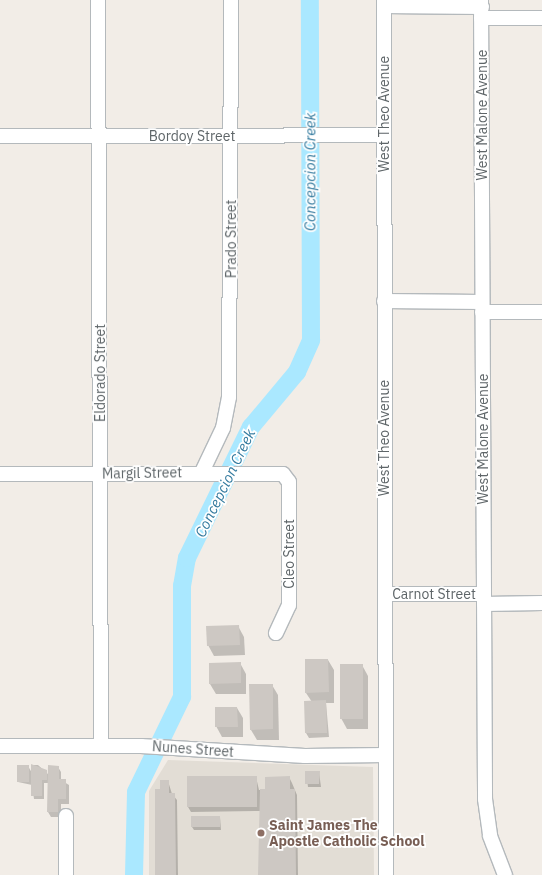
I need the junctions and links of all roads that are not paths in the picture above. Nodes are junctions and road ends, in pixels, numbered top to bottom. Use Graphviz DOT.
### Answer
graph roads {
  1 [pos="98,0"];
  2 [pos="231,0"];
  3 [pos="384,3"];
  4 [pos="482,8"];
  5 [pos="542,18"];
  6 [pos="384,135"];
  7 [pos="0,136"];
  8 [pos="98,136"];
  9 [pos="231,136"];
  10 [pos="384,301"];
  11 [pos="482,307"];
  12 [pos="542,312"];
  13 [pos="208,472"];
  14 [pos="100,473"];
  15 [pos="0,474"];
  16 [pos="283,474"];
  17 [pos="385,594"];
  18 [pos="484,599"];
  19 [pos="542,603"];
  20 [pos="276,633"];
  21 [pos="0,746"];
  22 [pos="101,746"];
  23 [pos="385,755"];
  24 [pos="66,816"];
  25 [pos="66,875"];
  26 [pos="386,875"];
  27 [pos="506,875"];
  1 -- 8 [label="street, Eldorado Street"];
  2 -- 9 [label="street, Prado Street"];
  3 -- 4 [label="street"];
  3 -- 6 [label="street, West Theo Avenue"];
  4 -- 5 [label="street"];
  4 -- 11 [label="street, West Malone Avenue"];
  6 -- 9 [label="street, Bordoy Street"];
  6 -- 10 [label="street, West Theo Avenue"];
  7 -- 8 [label="street, Bordoy Street"];
  8 -- 9 [label="street, Bordoy Street"];
  8 -- 14 [label="street, Eldorado Street"];
  9 -- 13 [label="street, Prado Street"];
  10 -- 11 [label="street"];
  10 -- 17 [label="street, West Theo Avenue"];
  11 -- 12 [label="street"];
  11 -- 18 [label="street, West Malone Avenue"];
  13 -- 14 [label="street, Margil Street"];
  13 -- 16 [label="street, Margil Street"];
  14 -- 15 [label="street, Margil Street"];
  14 -- 22 [label="street, Eldorado Street"];
  16 -- 20 [label="street, Cleo Street"];
  17 -- 18 [label="street, Carnot Street"];
  17 -- 23 [label="street, West Theo Avenue"];
  18 -- 19 [label="street, Carnot Street"];
  18 -- 27 [label="street, West Malone Avenue"];
  21 -- 22 [label="street, Nunes Street"];
  22 -- 23 [label="street, Nunes Street"];
  23 -- 26 [label="street, West Theo Avenue"];
  24 -- 25 [label="street"];
}
